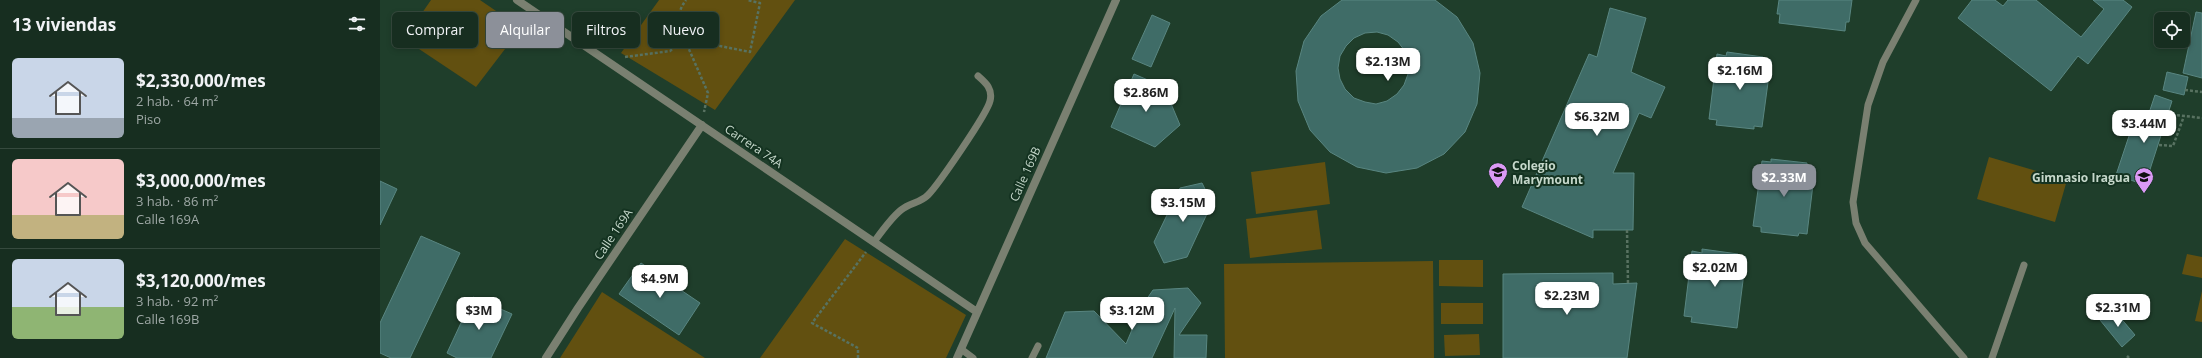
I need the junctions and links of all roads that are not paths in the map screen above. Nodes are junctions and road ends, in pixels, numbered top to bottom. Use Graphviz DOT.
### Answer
graph roads {
  1 [pos="517,0"];
  2 [pos="1116,0"];
  3 [pos="1916,0"];
  4 [pos="978,76"];
  5 [pos="702,125"];
  6 [pos="874,242"];
  7 [pos="2024,265"];
  8 [pos="977,312"];
  9 [pos="1038,346"];
  10 [pos="960,349"];
  11 [pos="546,358"];
  12 [pos="956,358"];
  13 [pos="973,358"];
  14 [pos="1032,358"];
  15 [pos="1964,358"];
  16 [pos="1992,358"];
  1 -- 5 [label="street, Carrera 74A"];
  2 -- 8 [label="street, Calle 169B"];
  3 -- 15 [label="lane"];
  4 -- 6 [label="lane"];
  5 -- 6 [label="street, Carrera 74A"];
  5 -- 11 [label="street, Calle 169A"];
  6 -- 8 [label="street, Carrera 74A"];
  7 -- 16 [label="lane"];
  8 -- 10 [label="street, Calle 169B"];
  9 -- 14 [label="lane"];
  10 -- 12 [label="street, Calle 169B"];
  10 -- 13 [label="lane"];
}
